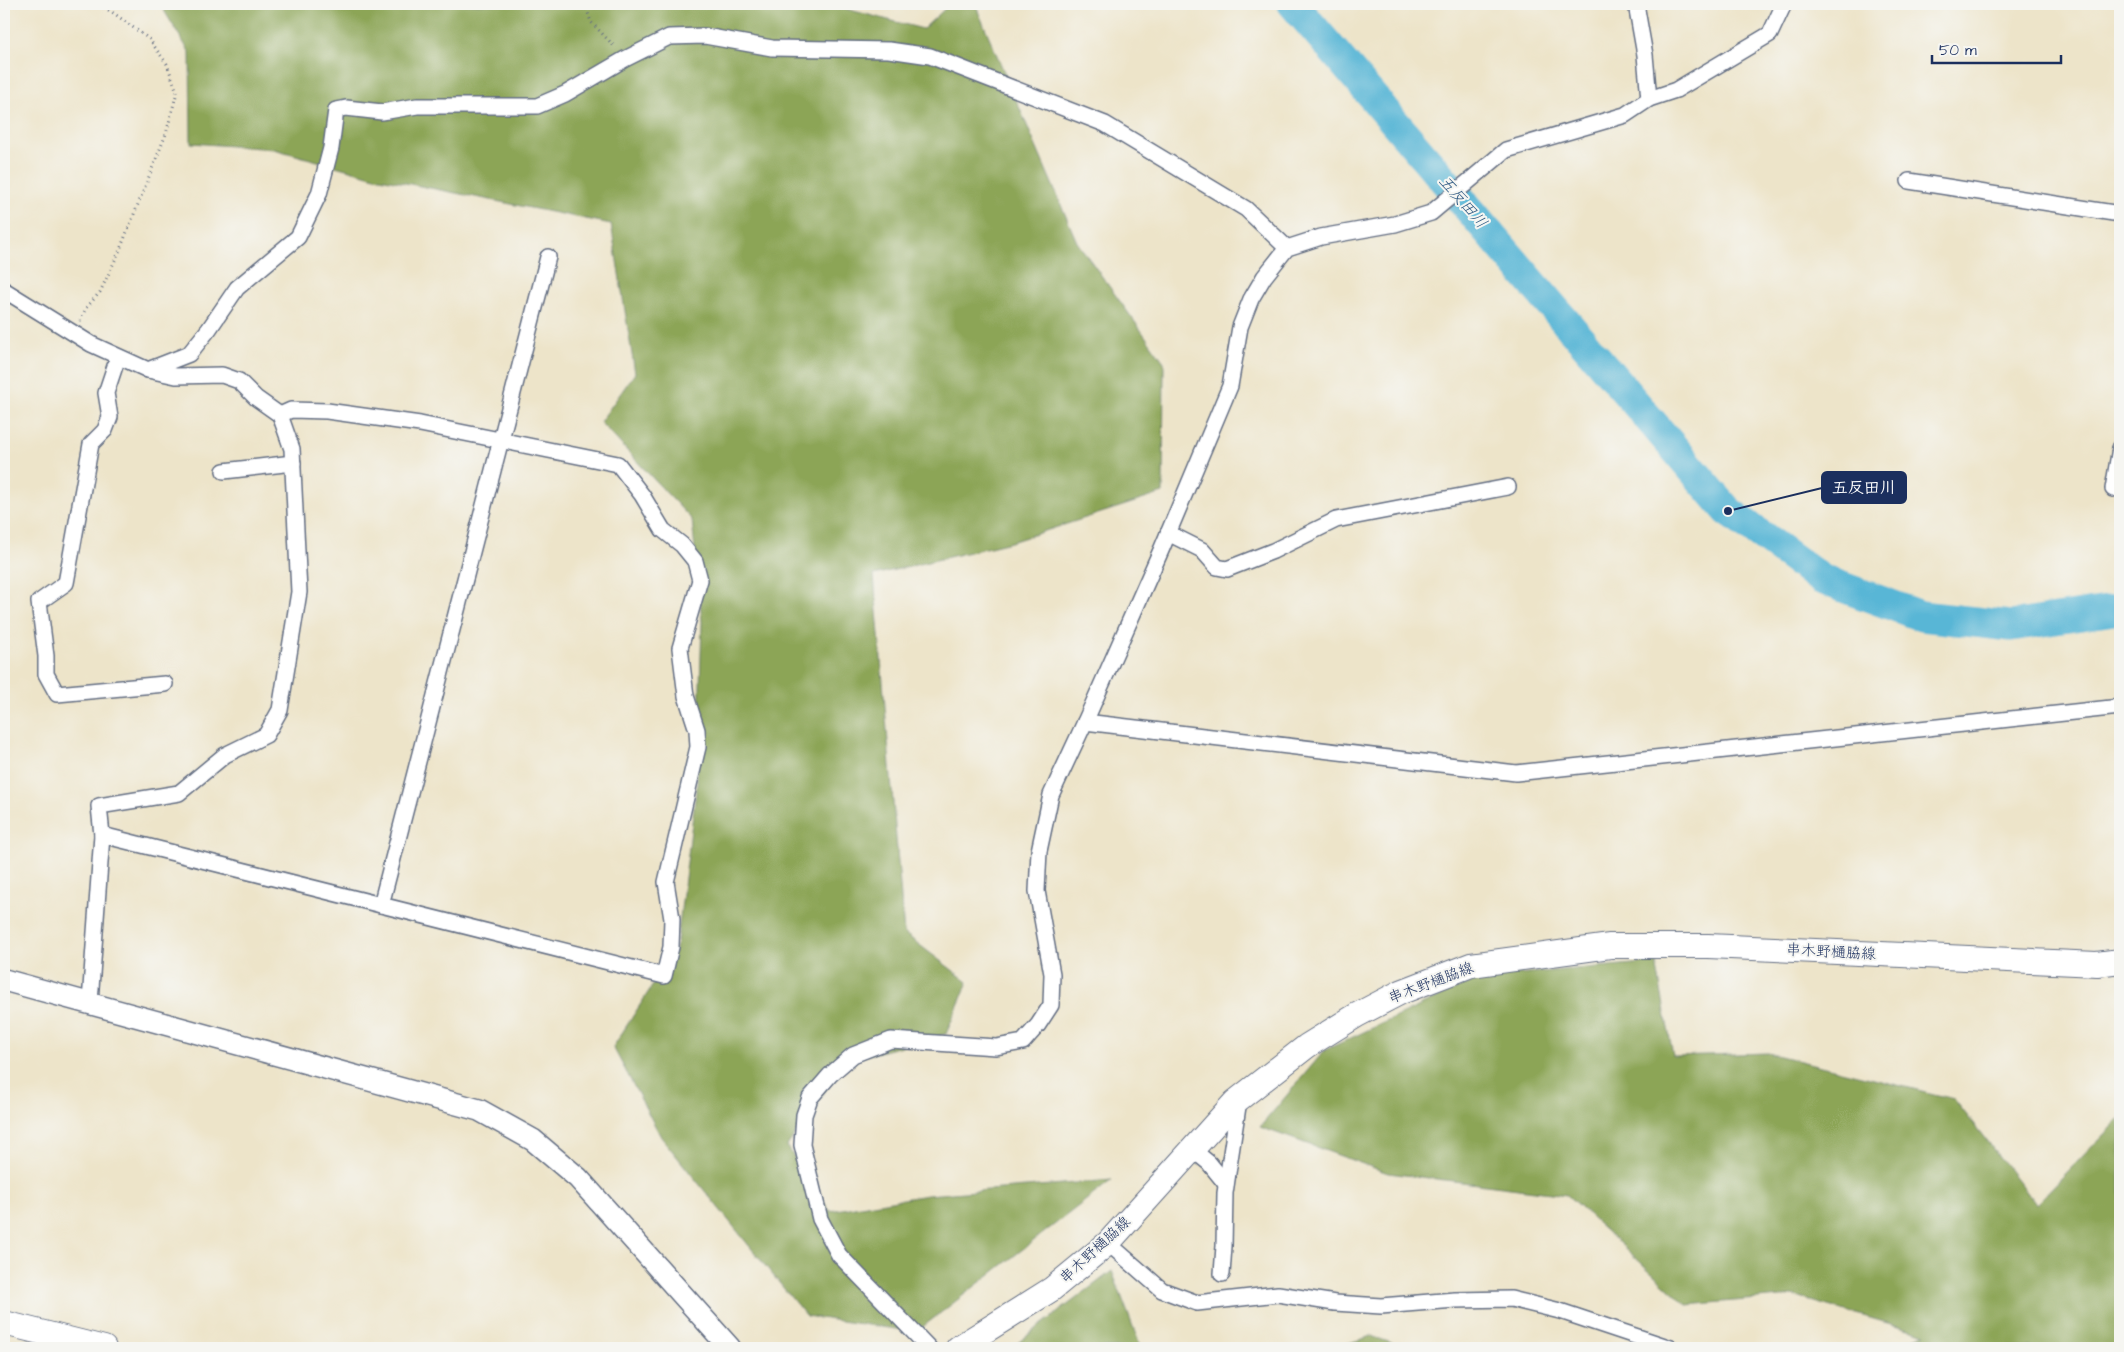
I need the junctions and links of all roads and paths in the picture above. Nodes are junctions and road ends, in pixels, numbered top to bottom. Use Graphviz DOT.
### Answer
graph roads {
  1 [pos="98,4"];
  2 [pos="586,4"];
  3 [pos="1636,4"];
  4 [pos="1784,4"];
  5 [pos="626,59"];
  6 [pos="1649,99"];
  7 [pos="1909,180"];
  8 [pos="2120,214"];
  9 [pos="1287,248"];
  10 [pos="548,257"];
  11 [pos="4,290"];
  12 [pos="73,332"];
  13 [pos="118,357"];
  14 [pos="148,370"];
  15 [pos="280,415"];
  16 [pos="502,440"];
  17 [pos="2120,448"];
  18 [pos="293,464"];
  19 [pos="224,471"];
  20 [pos="1508,486"];
  21 [pos="2112,489"];
  22 [pos="1168,533"];
  23 [pos="165,684"];
  24 [pos="2120,707"];
  25 [pos="1085,722"];
  26 [pos="102,835"];
  27 [pos="381,905"];
  28 [pos="2120,962"];
  29 [pos="4,980"];
  30 [pos="90,1002"];
  31 [pos="1239,1098"];
  32 [pos="1193,1150"];
  33 [pos="1226,1184"];
  34 [pos="1108,1243"];
  35 [pos="1222,1274"];
  36 [pos="4,1323"];
  37 [pos="104,1348"];
  38 [pos="730,1348"];
  39 [pos="929,1348"];
  40 [pos="958,1348"];
  41 [pos="1671,1348"];
  1 -- 12 [label="path"];
  2 -- 5 [label="path"];
  3 -- 6 [label="street"];
  4 -- 6 [label="street"];
  5 -- 9 [label="street"];
  5 -- 14 [label="street"];
  6 -- 9 [label="street"];
  7 -- 8 [label="street"];
  9 -- 22 [label="street"];
  10 -- 16 [label="street"];
  11 -- 12 [label="street"];
  12 -- 13 [label="street"];
  13 -- 14 [label="street"];
  13 -- 23 [label="street"];
  14 -- 15 [label="street"];
  15 -- 16 [label="street"];
  15 -- 18 [label="street"];
  16 -- 27 [label="street"];
  16 -- 27 [label="street"];
  17 -- 21 [label="street"];
  18 -- 19 [label="street"];
  18 -- 26 [label="street"];
  20 -- 22 [label="street"];
  22 -- 25 [label="street"];
  24 -- 25 [label="street"];
  25 -- 39 [label="street"];
  26 -- 27 [label="street"];
  26 -- 30 [label="street"];
  28 -- 31 [label="main road, 串木野樋脇線"];
  29 -- 30 [label="street"];
  30 -- 38 [label="street"];
  31 -- 32 [label="main road, 串木野樋脇線"];
  31 -- 33 [label="street"];
  32 -- 33 [label="street"];
  32 -- 34 [label="main road, 串木野樋脇線"];
  33 -- 35 [label="street"];
  34 -- 40 [label="main road, 串木野樋脇線"];
  34 -- 41 [label="street"];
  36 -- 37 [label="main road"];
}
